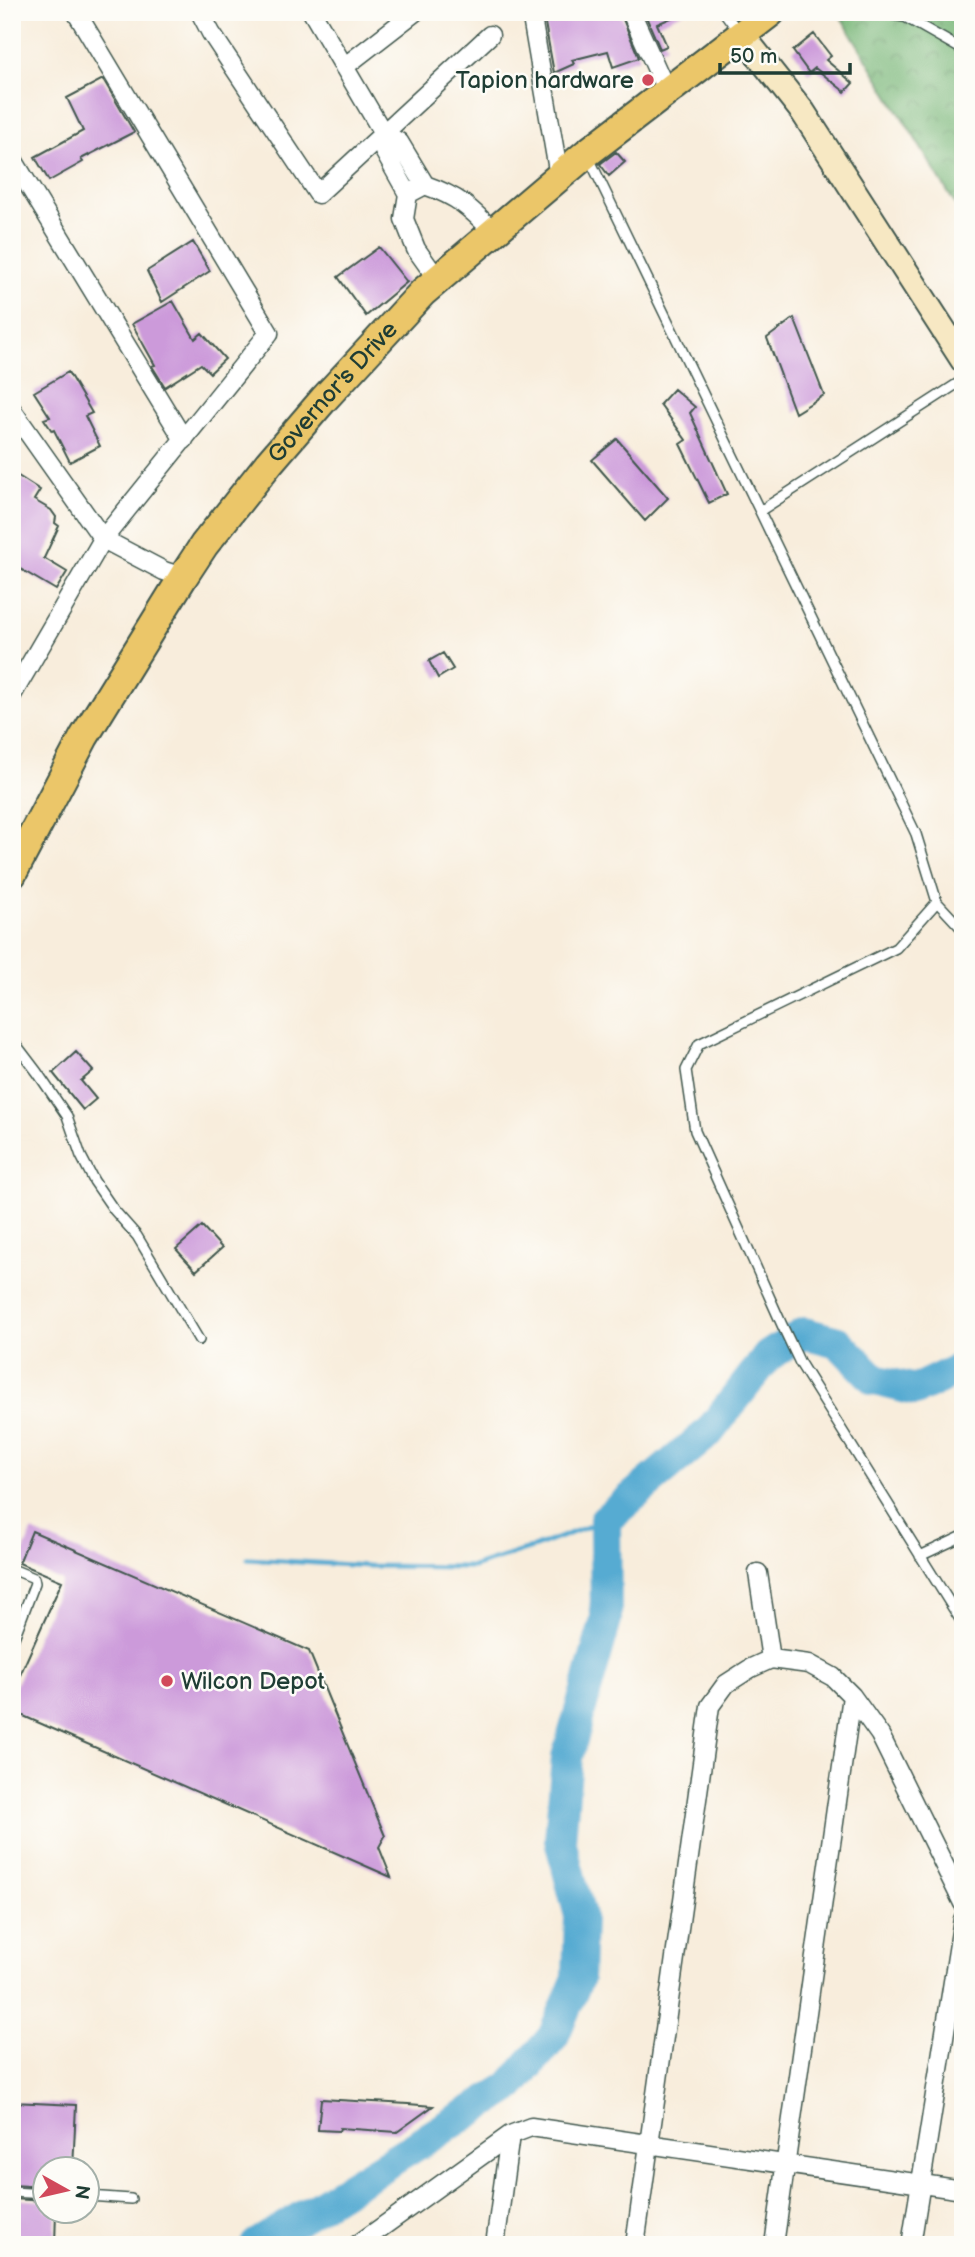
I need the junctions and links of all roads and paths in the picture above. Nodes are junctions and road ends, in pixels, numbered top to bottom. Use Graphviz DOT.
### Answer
graph roads {
  1 [pos="76,12"];
  2 [pos="200,12"];
  3 [pos="312,12"];
  4 [pos="415,12"];
  5 [pos="531,12"];
  6 [pos="631,12"];
  7 [pos="724,12"];
  8 [pos="873,12"];
  9 [pos="757,23"];
  10 [pos="490,35"];
  11 [pos="963,50"];
  12 [pos="344,67"];
  13 [pos="667,92"];
  14 [pos="383,133"];
  15 [pos="587,153"];
  16 [pos="12,158"];
  17 [pos="559,176"];
  18 [pos="425,185"];
  19 [pos="408,194"];
  20 [pos="494,232"];
  21 [pos="438,280"];
  22 [pos="963,360"];
  23 [pos="963,380"];
  24 [pos="14,421"];
  25 [pos="184,440"];
  26 [pos="760,511"];
  27 [pos="103,538"];
  28 [pos="183,577"];
  29 [pos="12,695"];
  30 [pos="12,874"];
  31 [pos="937,902"];
  32 [pos="963,930"];
  33 [pos="12,1044"];
  34 [pos="199,1340"];
  35 [pos="963,1536"];
  36 [pos="920,1556"];
  37 [pos="12,1569"];
  38 [pos="758,1573"];
  39 [pos="963,1624"];
  40 [pos="12,1643"];
  41 [pos="771,1659"];
  42 [pos="852,1696"];
  43 [pos="963,1903"];
  44 [pos="963,1919"];
  45 [pos="510,2134"];
  46 [pos="650,2144"];
  47 [pos="786,2165"];
  48 [pos="921,2184"];
  49 [pos="963,2190"];
  50 [pos="12,2192"];
  51 [pos="32,2193"];
  52 [pos="102,2197"];
  53 [pos="131,2199"];
  54 [pos="357,2244"];
  55 [pos="495,2245"];
  56 [pos="635,2245"];
  57 [pos="774,2245"];
  58 [pos="911,2245"];
  1 -- 25 [label="street"];
  2 -- 14 [label="street"];
  3 -- 12 [label="street"];
  4 -- 12 [label="street"];
  5 -- 17 [label="street"];
  6 -- 13 [label="street"];
  7 -- 9 [label="lane"];
  8 -- 11 [label="lane"];
  9 -- 13 [label="main road, Governor's Drive"];
  9 -- 22 [label="street"];
  10 -- 14 [label="street"];
  12 -- 14 [label="street"];
  13 -- 15 [label="main road, Governor's Drive"];
  14 -- 18 [label="street"];
  14 -- 19 [label="street"];
  15 -- 17 [label="main road, Governor's Drive"];
  15 -- 26 [label="lane"];
  16 -- 25 [label="street"];
  17 -- 20 [label="main road, Governor's Drive"];
  18 -- 19 [label="street"];
  18 -- 20 [label="street"];
  19 -- 21 [label="street"];
  20 -- 21 [label="main road, Governor's Drive"];
  21 -- 28 [label="main road, Governor's Drive"];
  23 -- 26 [label="lane"];
  24 -- 27 [label="street"];
  25 -- 27 [label="street"];
  26 -- 31 [label="lane"];
  27 -- 28 [label="street"];
  27 -- 29 [label="street"];
  28 -- 30 [label="main road, Governor's Drive"];
  31 -- 32 [label="lane"];
  31 -- 36 [label="lane"];
  33 -- 34 [label="lane"];
  35 -- 36 [label="lane"];
  36 -- 39 [label="lane"];
  37 -- 40 [label="lane"];
  38 -- 41 [label="street"];
  41 -- 42 [label="street"];
  41 -- 46 [label="street"];
  42 -- 43 [label="street"];
  42 -- 47 [label="street"];
  44 -- 48 [label="street"];
  45 -- 46 [label="street"];
  45 -- 54 [label="street"];
  45 -- 55 [label="street"];
  46 -- 47 [label="street"];
  46 -- 56 [label="street"];
  47 -- 48 [label="street"];
  47 -- 57 [label="street"];
  48 -- 49 [label="street"];
  48 -- 58 [label="street"];
  50 -- 51 [label="lane"];
  52 -- 53 [label="lane"];
}
